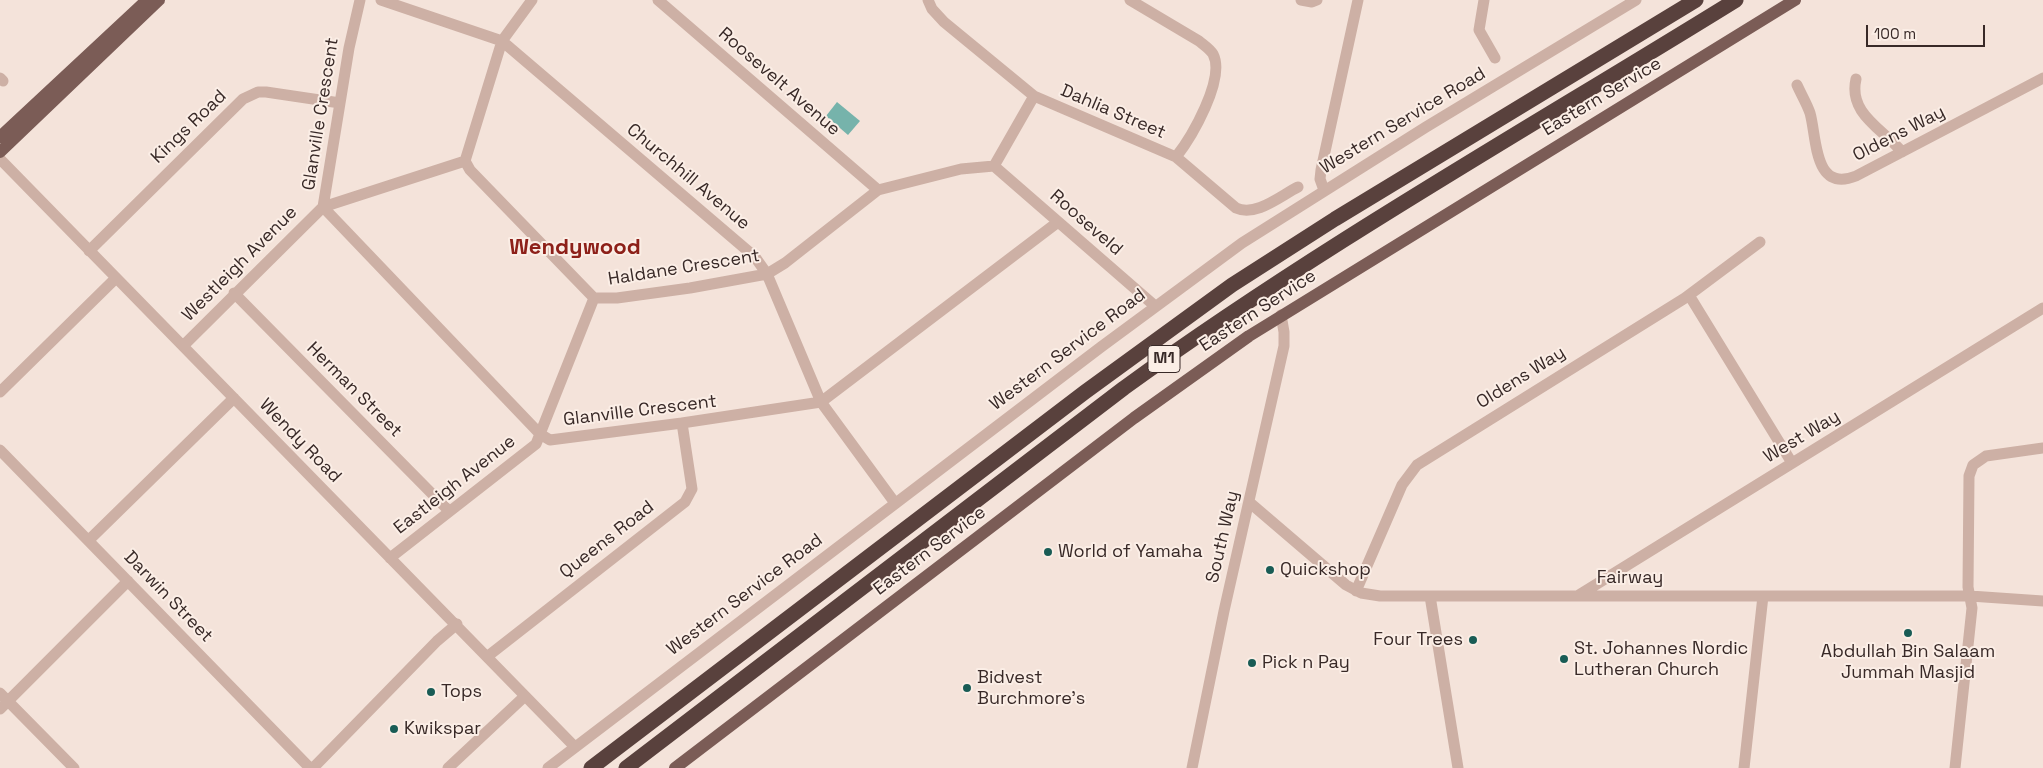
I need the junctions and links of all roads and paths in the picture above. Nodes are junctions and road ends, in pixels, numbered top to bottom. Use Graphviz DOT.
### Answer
graph roads {
  1 [pos="159,0"];
  2 [pos="360,0"];
  3 [pos="381,0"];
  4 [pos="532,0"];
  5 [pos="658,0"];
  6 [pos="928,0"];
  7 [pos="1130,0"];
  8 [pos="1302,0"];
  9 [pos="1317,0"];
  10 [pos="1484,0"];
  11 [pos="1636,0"];
  12 [pos="1696,0"];
  13 [pos="1736,0"];
  14 [pos="1795,0"];
  15 [pos="1355,1"];
  16 [pos="142,5"];
  17 [pos="502,41"];
  18 [pos="1494,58"];
  19 [pos="2043,78"];
  20 [pos="1856,79"];
  21 [pos="1797,85"];
  22 [pos="1034,96"];
  23 [pos="340,103"];
  24 [pos="1,135"];
  25 [pos="0,152"];
  26 [pos="1902,152"];
  27 [pos="1176,157"];
  28 [pos="0,159"];
  29 [pos="465,160"];
  30 [pos="994,166"];
  31 [pos="1298,187"];
  32 [pos="878,190"];
  33 [pos="1324,190"];
  34 [pos="323,207"];
  35 [pos="1058,222"];
  36 [pos="1760,242"];
  37 [pos="89,251"];
  38 [pos="767,274"];
  39 [pos="116,278"];
  40 [pos="234,293"];
  41 [pos="1689,295"];
  42 [pos="594,298"];
  43 [pos="1155,306"];
  44 [pos="2043,308"];
  45 [pos="1281,315"];
  46 [pos="182,346"];
  47 [pos="0,392"];
  48 [pos="234,398"];
  49 [pos="821,402"];
  50 [pos="682,423"];
  51 [pos="540,434"];
  52 [pos="2043,448"];
  53 [pos="0,450"];
  54 [pos="1792,464"];
  55 [pos="1249,502"];
  56 [pos="895,503"];
  57 [pos="449,511"];
  58 [pos="89,540"];
  59 [pos="390,558"];
  60 [pos="128,581"];
  61 [pos="1356,591"];
  62 [pos="1580,595"];
  63 [pos="1430,596"];
  64 [pos="1764,596"];
  65 [pos="1970,596"];
  66 [pos="2043,601"];
  67 [pos="457,624"];
  68 [pos="488,656"];
  69 [pos="525,696"];
  70 [pos="3,701"];
  71 [pos="575,747"];
  72 [pos="70,767"];
  73 [pos="312,768"];
  74 [pos="448,768"];
  75 [pos="548,768"];
  76 [pos="591,768"];
  77 [pos="626,768"];
  78 [pos="675,768"];
  79 [pos="1192,768"];
  80 [pos="1458,768"];
  81 [pos="1744,768"];
  82 [pos="1955,768"];
  1 -- 16 [label="main road"];
  2 -- 23 [label="street, Glanville Crescent"];
  3 -- 17 [label="street, Churchhill Avenue"];
  4 -- 17 [label="street"];
  5 -- 32 [label="street, Roosevelt Avenue"];
  6 -- 22 [label="street, Dahlia Street"];
  7 -- 27 [label="street"];
  8 -- 9 [label="street"];
  10 -- 18 [label="street"];
  11 -- 33 [label="street, Western Service Road"];
  12 -- 76 [label="highway, M1"];
  13 -- 77 [label="highway, M1"];
  14 -- 45 [label="main road, Eastern Service"];
  15 -- 33 [label="street"];
  16 -- 24 [label="main road"];
  16 -- 25 [label="main road"];
  17 -- 29 [label="street"];
  17 -- 38 [label="street, Churchhill Avenue"];
  19 -- 26 [label="street, Oldens Way"];
  20 -- 26 [label="street"];
  21 -- 26 [label="street, Oldens Way"];
  22 -- 27 [label="street, Dahlia Street"];
  22 -- 30 [label="street"];
  23 -- 34 [label="street, Glanville Crescent"];
  23 -- 37 [label="street, Kings Road"];
  27 -- 31 [label="street, Dahlia Street"];
  28 -- 37 [label="street, Wendy Road"];
  29 -- 34 [label="street, Westleigh Avenue"];
  29 -- 42 [label="street, Haldane Crescent"];
  30 -- 32 [label="street, Haldane Crescent"];
  30 -- 35 [label="street, Rooseveld"];
  32 -- 38 [label="street, Haldane Crescent"];
  33 -- 43 [label="street, Western Service Road"];
  34 -- 40 [label="street, Westleigh Avenue"];
  34 -- 51 [label="street, Glanville Crescent"];
  35 -- 43 [label="street, Rooseveld"];
  35 -- 49 [label="street, Glanville Crescent"];
  36 -- 41 [label="street, Oldens Way"];
  37 -- 39 [label="street, Wendy Road"];
  38 -- 42 [label="street, Haldane Crescent"];
  38 -- 49 [label="street, Churchhill Avenue"];
  39 -- 46 [label="street, Wendy Road"];
  39 -- 47 [label="street"];
  40 -- 46 [label="street, Westleigh Avenue"];
  40 -- 57 [label="street, Herman Street"];
  41 -- 54 [label="street"];
  41 -- 61 [label="street, Oldens Way"];
  42 -- 51 [label="street, Eastleigh Avenue"];
  43 -- 56 [label="street, Western Service Road"];
  44 -- 54 [label="street, West Way"];
  45 -- 55 [label="street, South Way"];
  45 -- 78 [label="main road, Eastern Service"];
  46 -- 48 [label="street, Wendy Road"];
  48 -- 58 [label="street"];
  48 -- 59 [label="street, Wendy Road"];
  49 -- 50 [label="street, Glanville Crescent"];
  49 -- 56 [label="street, Churchhill Avenue"];
  50 -- 51 [label="street, Glanville Crescent"];
  50 -- 68 [label="street, Queens Road"];
  51 -- 57 [label="street, Eastleigh Avenue"];
  52 -- 65 [label="street"];
  53 -- 58 [label="street, Darwin Street"];
  54 -- 62 [label="street, West Way"];
  55 -- 61 [label="street, Fairway"];
  55 -- 79 [label="street, South Way"];
  56 -- 71 [label="street, Western Service Road"];
  57 -- 59 [label="street, Eastleigh Avenue"];
  58 -- 60 [label="street, Darwin Street"];
  59 -- 67 [label="street, Wendy Road"];
  60 -- 70 [label="street"];
  60 -- 73 [label="street, Darwin Street"];
  61 -- 63 [label="street, Fairway"];
  62 -- 63 [label="street, Fairway"];
  62 -- 64 [label="street, Fairway"];
  63 -- 80 [label="street"];
  64 -- 65 [label="street, Fairway"];
  64 -- 81 [label="street"];
  65 -- 66 [label="street, Fairway"];
  65 -- 82 [label="street"];
  67 -- 68 [label="street, Wendy Road"];
  67 -- 73 [label="street"];
  68 -- 69 [label="street, Wendy Road"];
  69 -- 71 [label="street, Wendy Road"];
  69 -- 74 [label="street"];
  70 -- 72 [label="street"];
  71 -- 75 [label="street, Western Service Road"];
}
